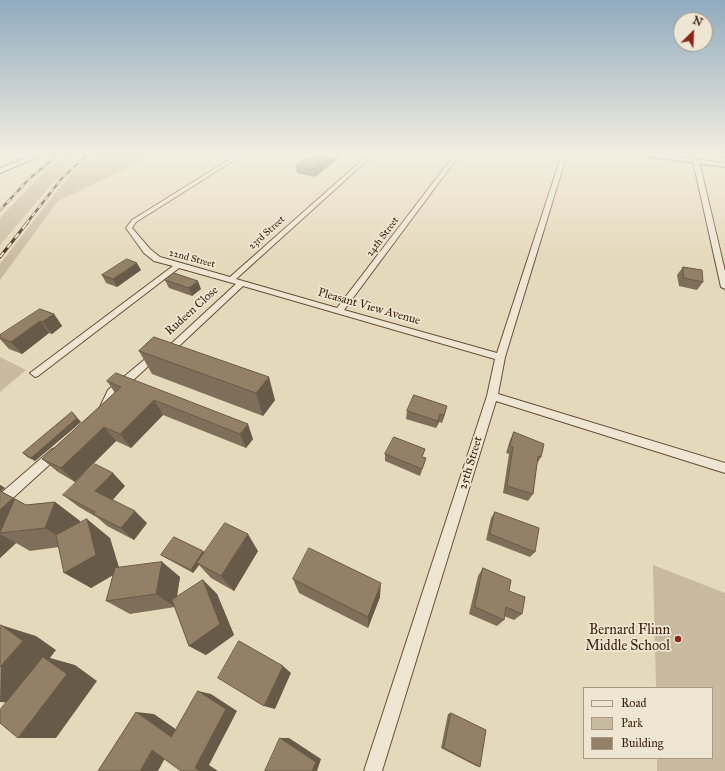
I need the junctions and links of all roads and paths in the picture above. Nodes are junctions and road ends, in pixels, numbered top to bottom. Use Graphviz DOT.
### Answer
graph roads {
  1 [pos="184,190"];
  2 [pos="332,190"];
  3 [pos="431,190"];
  4 [pos="553,190"];
  5 [pos="703,190"];
  6 [pos="177,266"];
  7 [pos="231,280"];
  8 [pos="242,283"];
  9 [pos="725,288"];
  10 [pos="338,312"];
  11 [pos="500,357"];
  12 [pos="36,373"];
  13 [pos="492,396"];
  14 [pos="98,416"];
  15 [pos="63,446"];
  16 [pos="725,468"];
  17 [pos="0,502"];
  18 [pos="373,771"];
  1 -- 6 [label="street, 22nd Street"];
  2 -- 7 [label="street, 23rd Street"];
  3 -- 10 [label="street, 24th Street"];
  4 -- 11 [label="street, 25th Street"];
  5 -- 9 [label="street"];
  6 -- 7 [label="street, 22nd Street"];
  6 -- 12 [label="street"];
  7 -- 8 [label="street, Pleasant View Avenue"];
  8 -- 10 [label="street, Pleasant View Avenue"];
  8 -- 14 [label="street, Rudeen Close"];
  10 -- 11 [label="street, Pleasant View Avenue"];
  11 -- 13 [label="street, 25th Street"];
  13 -- 16 [label="street"];
  13 -- 18 [label="street, 25th Street"];
  15 -- 17 [label="street"];
}
